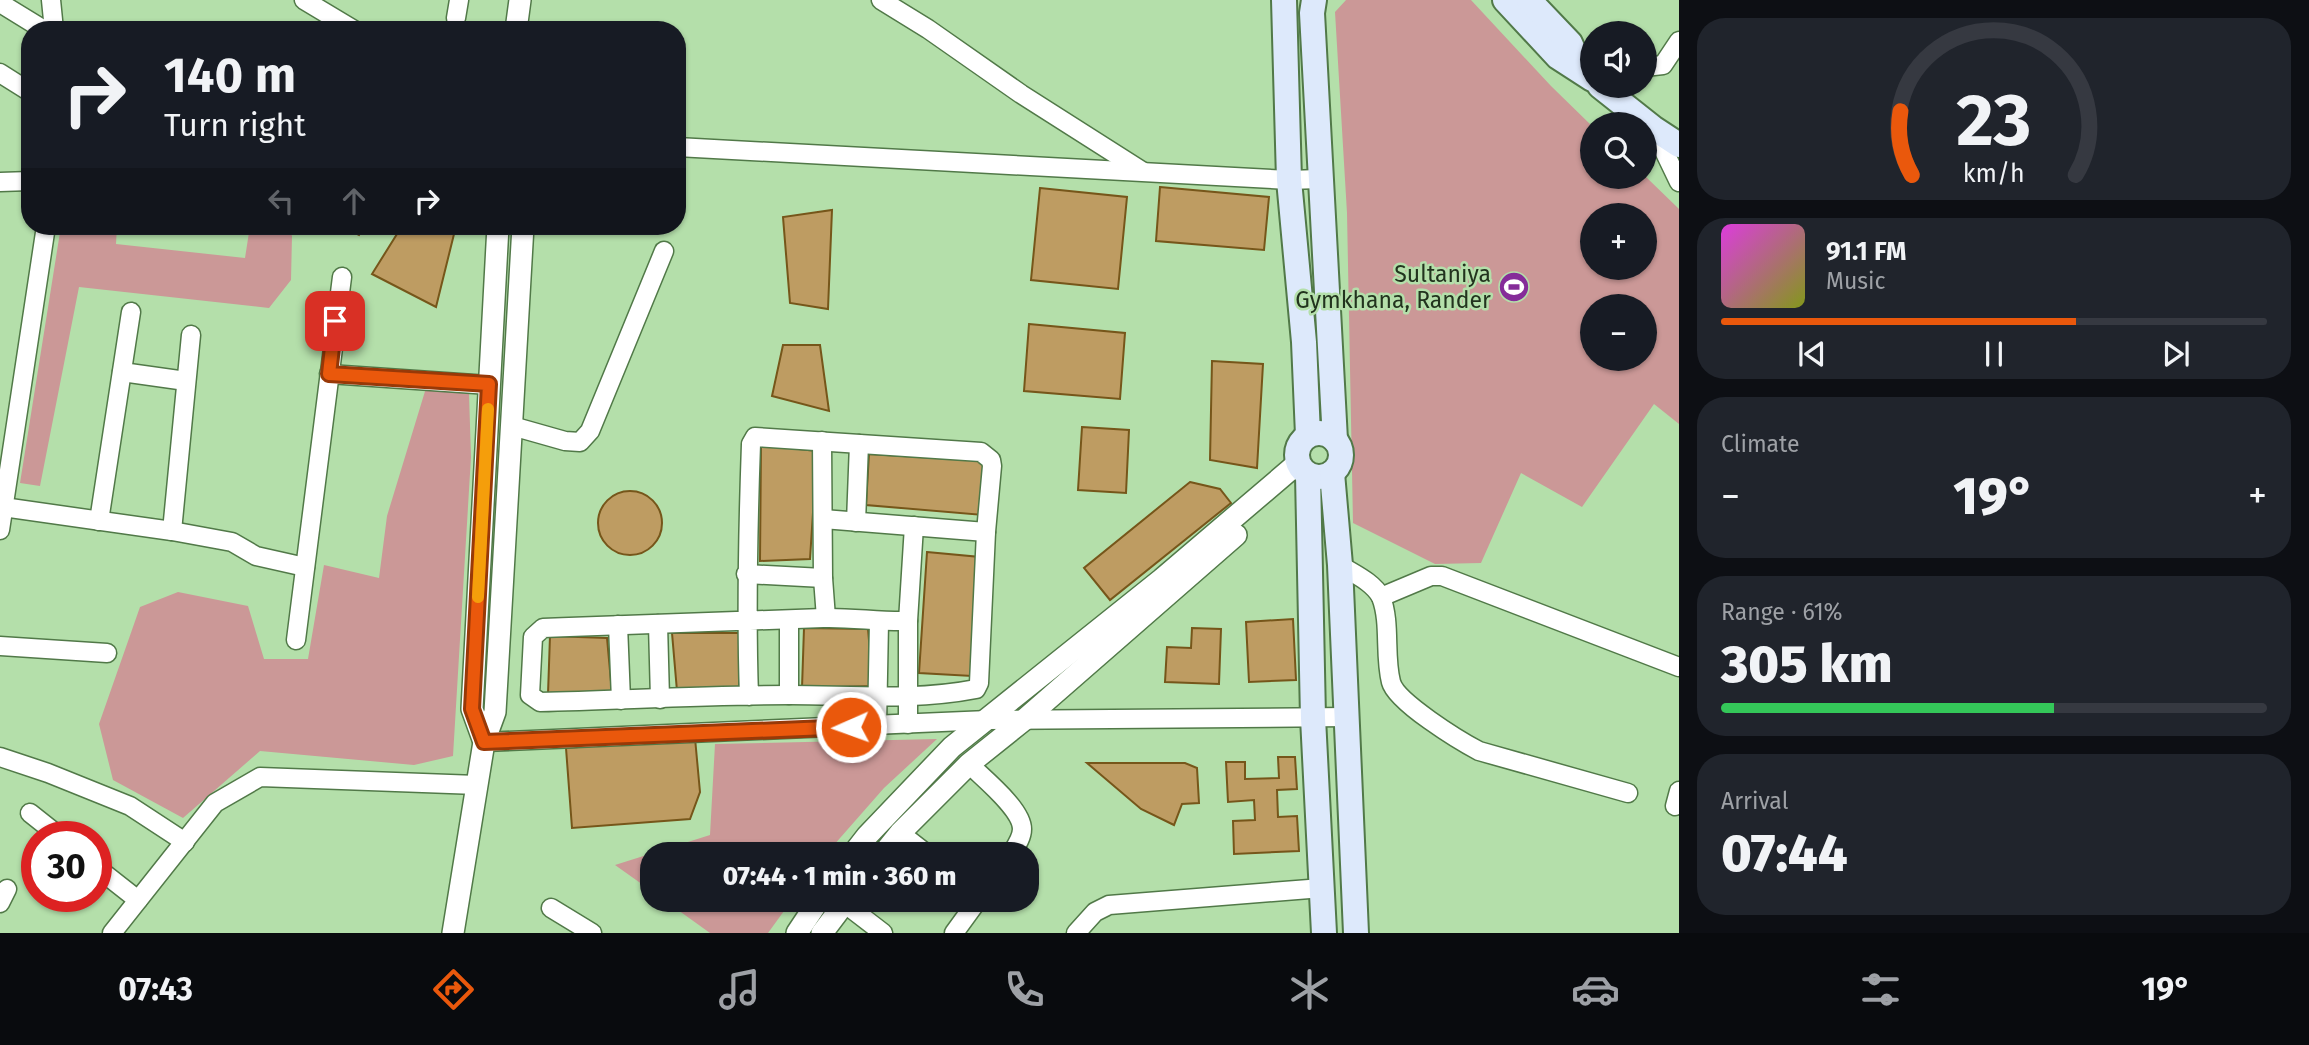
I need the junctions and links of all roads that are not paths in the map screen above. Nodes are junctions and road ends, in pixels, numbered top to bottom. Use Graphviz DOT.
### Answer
graph roads {
  1 [pos="51,0"];
  2 [pos="304,0"];
  3 [pos="459,0"];
  4 [pos="520,0"];
  5 [pos="881,0"];
  6 [pos="1284,0"];
  7 [pos="1314,0"];
  8 [pos="1505,0"];
  9 [pos="1529,0"];
  10 [pos="0,3"];
  11 [pos="456,18"];
  12 [pos="29,21"];
  13 [pos="53,21"];
  14 [pos="339,21"];
  15 [pos="517,21"];
  16 [pos="1679,41"];
  17 [pos="1580,58"];
  18 [pos="1657,66"];
  19 [pos="1580,70"];
  20 [pos="0,73"];
  21 [pos="21,86"];
  22 [pos="1617,98"];
  23 [pos="1634,112"];
  24 [pos="1657,131"];
  25 [pos="1657,136"];
  26 [pos="1679,145"];
  27 [pos="686,147"];
  28 [pos="1143,172"];
  29 [pos="1319,179"];
  30 [pos="1289,180"];
  31 [pos="21,181"];
  32 [pos="0,182"];
  33 [pos="1679,182"];
  34 [pos="45,235"];
  35 [pos="497,235"];
  36 [pos="523,235"];
  37 [pos="664,251"];
  38 [pos="342,277"];
  39 [pos="131,312"];
  40 [pos="191,335"];
  41 [pos="122,372"];
  42 [pos="329,374"];
  43 [pos="186,381"];
  44 [pos="489,384"];
  45 [pos="512,426"];
  46 [pos="1308,435"];
  47 [pos="1335,440"];
  48 [pos="822,441"];
  49 [pos="859,444"];
  50 [pos="1310,470"];
  51 [pos="4,483"];
  52 [pos="3,508"];
  53 [pos="823,519"];
  54 [pos="99,521"];
  55 [pos="856,522"];
  56 [pos="914,526"];
  57 [pos="0,530"];
  58 [pos="172,531"];
  59 [pos="986,532"];
  60 [pos="1340,565"];
  61 [pos="305,567"];
  62 [pos="746,574"];
  63 [pos="823,578"];
  64 [pos="1381,597"];
  65 [pos="826,618"];
  66 [pos="746,621"];
  67 [pos="789,621"];
  68 [pos="908,621"];
  69 [pos="879,622"];
  70 [pos="658,624"];
  71 [pos="618,625"];
  72 [pos="296,640"];
  73 [pos="0,646"];
  74 [pos="107,653"];
  75 [pos="1679,667"];
  76 [pos="789,695"];
  77 [pos="907,695"];
  78 [pos="749,696"];
  79 [pos="878,697"];
  80 [pos="660,699"];
  81 [pos="621,700"];
  82 [pos="1347,717"];
  83 [pos="1313,718"];
  84 [pos="988,720"];
  85 [pos="1024,720"];
  86 [pos="908,724"];
  87 [pos="877,726"];
  88 [pos="484,742"];
  89 [pos="0,757"];
  90 [pos="969,764"];
  91 [pos="477,785"];
  92 [pos="1628,793"];
  93 [pos="30,813"];
  94 [pos="40,821"];
  95 [pos="900,833"];
  96 [pos="185,842"];
  97 [pos="862,842"];
  98 [pos="893,842"];
  99 [pos="912,842"];
  100 [pos="1017,842"];
  101 [pos="112,880"];
  102 [pos="1322,888"];
  103 [pos="138,900"];
  104 [pos="551,908"];
  105 [pos="811,912"];
  106 [pos="837,912"];
  107 [pos="858,912"];
  108 [pos="969,912"];
  109 [pos="112,933"];
  110 [pos="453,933"];
  111 [pos="592,933"];
  112 [pos="797,933"];
  113 [pos="822,933"];
  114 [pos="883,933"];
  115 [pos="954,933"];
  116 [pos="1076,933"];
  117 [pos="1324,933"];
  118 [pos="1356,933"];
  1 -- 13 [label="street"];
  2 -- 14 [label="street"];
  3 -- 11 [label="street"];
  4 -- 15 [label="street"];
  5 -- 28 [label="street"];
  6 -- 30 [label="main road"];
  7 -- 29 [label="main road"];
  8 -- 19 [label="main road"];
  9 -- 17 [label="main road"];
  10 -- 12 [label="street"];
  16 -- 18 [label="street"];
  20 -- 21 [label="street"];
  22 -- 23 [label="main road"];
  24 -- 26 [label="main road"];
  25 -- 33 [label="street"];
  27 -- 28 [label="street"];
  28 -- 30 [label="street"];
  29 -- 30 [label="street"];
  29 -- 47 [label="main road"];
  30 -- 46 [label="main road"];
  31 -- 32 [label="street"];
  34 -- 51 [label="street"];
  35 -- 44 [label="street"];
  36 -- 45 [label="street"];
  37 -- 45 [label="street"];
  38 -- 42 [label="street"];
  39 -- 41 [label="street"];
  40 -- 43 [label="street"];
  41 -- 43 [label="street"];
  41 -- 54 [label="street"];
  42 -- 44 [label="street"];
  42 -- 61 [label="street"];
  43 -- 58 [label="street"];
  44 -- 88 [label="street"];
  45 -- 88 [label="street"];
  46 -- 47 [label="main road"];
  46 -- 50 [label="main road"];
  47 -- 50 [label="main road"];
  48 -- 49 [label="street"];
  48 -- 53 [label="street"];
  48 -- 62 [label="street"];
  49 -- 55 [label="street"];
  49 -- 59 [label="street"];
  50 -- 60 [label="main road"];
  50 -- 83 [label="main road"];
  50 -- 84 [label="street"];
  50 -- 85 [label="street"];
  51 -- 52 [label="street"];
  52 -- 54 [label="street"];
  52 -- 57 [label="street"];
  53 -- 55 [label="street"];
  53 -- 63 [label="street"];
  54 -- 58 [label="street"];
  55 -- 56 [label="street"];
  56 -- 59 [label="street"];
  56 -- 68 [label="street"];
  58 -- 61 [label="street"];
  59 -- 77 [label="street"];
  60 -- 64 [label="street"];
  60 -- 82 [label="main road"];
  61 -- 72 [label="street"];
  62 -- 63 [label="street"];
  62 -- 66 [label="street"];
  63 -- 65 [label="street"];
  64 -- 75 [label="street"];
  64 -- 92 [label="street"];
  65 -- 67 [label="street"];
  65 -- 69 [label="street"];
  66 -- 67 [label="street"];
  66 -- 70 [label="street"];
  66 -- 78 [label="street"];
  67 -- 76 [label="street"];
  68 -- 69 [label="street"];
  68 -- 77 [label="street"];
  69 -- 79 [label="street"];
  70 -- 71 [label="street"];
  70 -- 80 [label="street"];
  71 -- 81 [label="street"];
  71 -- 81 [label="street"];
  73 -- 74 [label="street"];
  76 -- 78 [label="street"];
  76 -- 79 [label="street"];
  77 -- 79 [label="street"];
  77 -- 86 [label="street"];
  78 -- 80 [label="street"];
  79 -- 87 [label="street"];
  80 -- 81 [label="street"];
  82 -- 83 [label="street"];
  82 -- 118 [label="main road"];
  83 -- 85 [label="street"];
  83 -- 102 [label="main road"];
  84 -- 85 [label="street"];
  84 -- 86 [label="street"];
  84 -- 97 [label="street"];
  85 -- 90 [label="street"];
  86 -- 87 [label="street"];
  87 -- 88 [label="street"];
  88 -- 91 [label="street"];
  89 -- 96 [label="street"];
  90 -- 95 [label="street"];
  90 -- 100 [label="street"];
  91 -- 96 [label="street"];
  91 -- 110 [label="street"];
  93 -- 94 [label="street"];
  95 -- 98 [label="street"];
  95 -- 99 [label="street"];
  96 -- 103 [label="street"];
  101 -- 103 [label="street"];
  102 -- 116 [label="street"];
  102 -- 117 [label="main road"];
  103 -- 109 [label="street"];
  104 -- 111 [label="street"];
  105 -- 112 [label="street"];
  106 -- 113 [label="street"];
  107 -- 114 [label="street"];
  108 -- 115 [label="street"];
}
